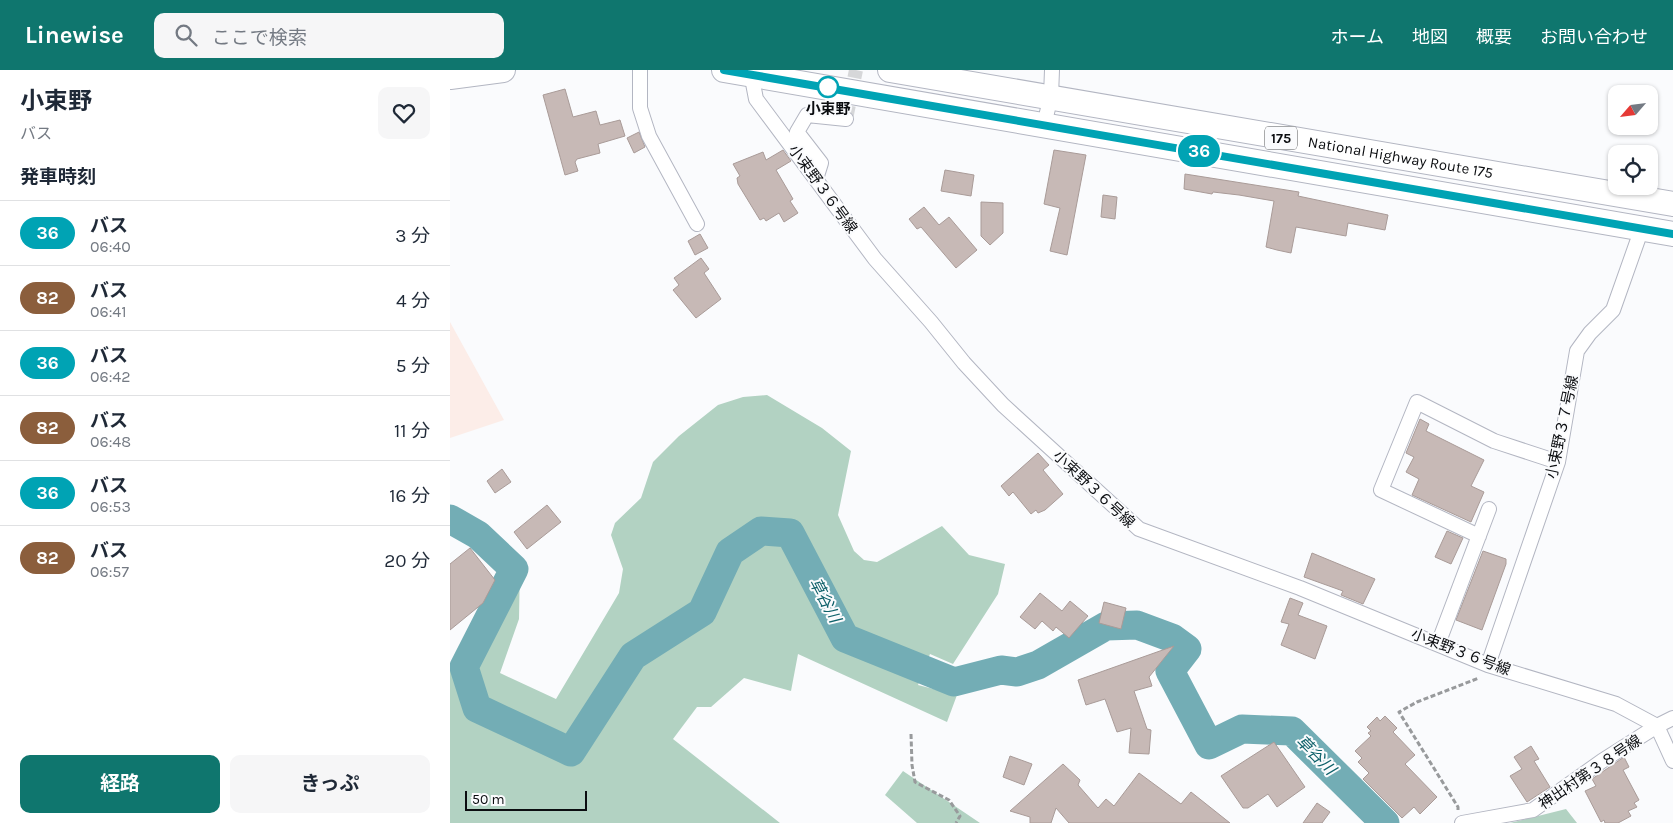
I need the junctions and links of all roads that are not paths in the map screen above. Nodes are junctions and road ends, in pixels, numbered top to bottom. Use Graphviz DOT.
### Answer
graph roads {
  1 [pos="503,70"];
  2 [pos="640,70"];
  3 [pos="724,70"];
  4 [pos="890,70"];
  5 [pos="1052,70"];
  6 [pos="751,73"];
  7 [pos="450,77"];
  8 [pos="1050,96"];
  9 [pos="846,120"];
  10 [pos="1044,125"];
  11 [pos="816,179"];
  12 [pos="1673,204"];
  13 [pos="698,224"];
  14 [pos="1642,228"];
  15 [pos="1673,234"];
  16 [pos="1558,462"];
  17 [pos="1489,509"];
  18 [pos="1479,536"];
  19 [pos="1438,644"];
  20 [pos="1494,667"];
  21 [pos="1673,718"];
  22 [pos="1657,726"];
  23 [pos="1673,761"];
  24 [pos="1459,819"];
  1 -- 7 [label="highway"];
  2 -- 13 [label="street"];
  3 -- 6 [label="highway, National Highway Route 175 / 175"];
  4 -- 8 [label="highway, National Highway Route 175 / 175"];
  5 -- 8 [label="street"];
  6 -- 10 [label="highway, National Highway Route 175 / 175"];
  6 -- 11 [label="street, 小束野３６号線"];
  8 -- 10 [label="street"];
  8 -- 12 [label="highway, National Highway Route 175 / 175"];
  9 -- 11 [label="street"];
  10 -- 14 [label="highway, National Highway Route 175 / 175"];
  11 -- 19 [label="street, 小束野３６号線"];
  14 -- 15 [label="highway, National Highway Route 175 / 175"];
  14 -- 16 [label="street, 小束野３７号線"];
  16 -- 18 [label="street"];
  16 -- 20 [label="street, 小束野３７号線"];
  17 -- 18 [label="street"];
  18 -- 19 [label="street"];
  19 -- 20 [label="street, 小束野３６号線"];
  20 -- 22 [label="street, 小束野３６号線"];
  21 -- 22 [label="street"];
  22 -- 23 [label="street"];
  22 -- 24 [label="street, 神出村第３８号線"];
}
